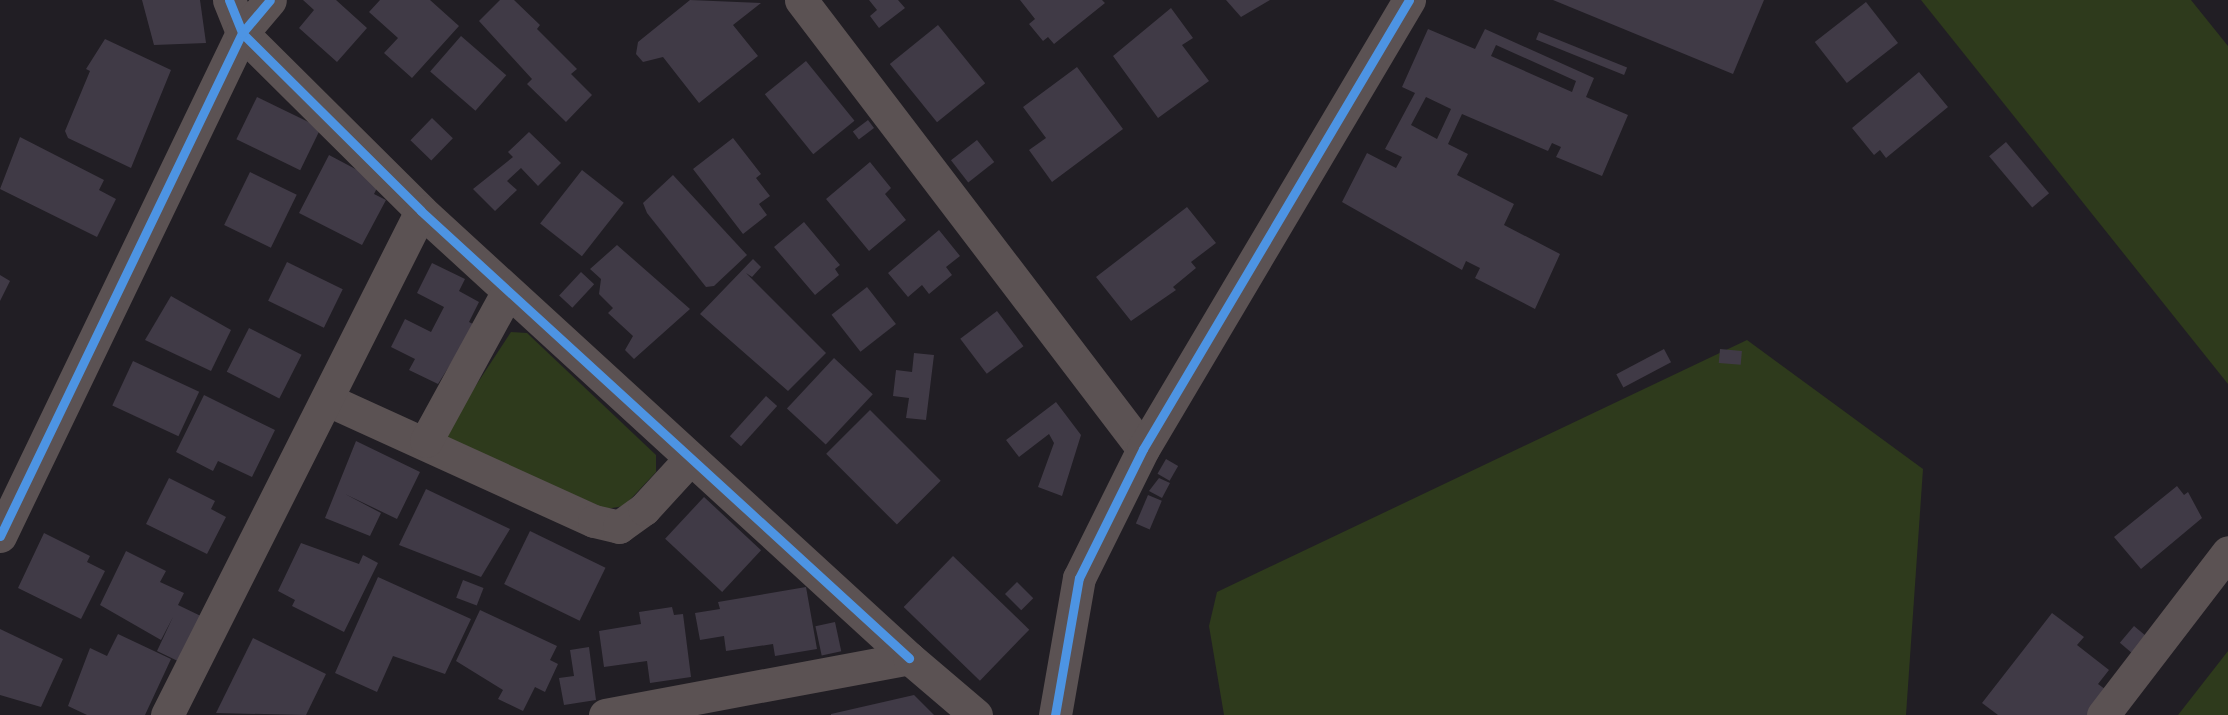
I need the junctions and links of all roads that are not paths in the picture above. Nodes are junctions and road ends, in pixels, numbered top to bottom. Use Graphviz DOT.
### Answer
graph roads {
  1 [pos="229,0"];
  2 [pos="270,0"];
  3 [pos="801,0"];
  4 [pos="1408,0"];
  5 [pos="242,33"];
  6 [pos="421,211"];
  7 [pos="507,293"];
  8 [pos="328,400"];
  9 [pos="426,441"];
  10 [pos="1143,448"];
  11 [pos="689,460"];
  12 [pos="0,536"];
  13 [pos="2228,552"];
  14 [pos="909,658"];
  15 [pos="167,715"];
  16 [pos="605,715"];
  17 [pos="976,715"];
  18 [pos="1056,715"];
  19 [pos="2103,715"];
  1 -- 5 [label="street"];
  2 -- 5 [label="street"];
  3 -- 10 [label="street"];
  4 -- 10 [label="street"];
  5 -- 6 [label="street"];
  5 -- 12 [label="street"];
  6 -- 7 [label="street"];
  6 -- 8 [label="street"];
  7 -- 9 [label="street"];
  7 -- 11 [label="street"];
  8 -- 9 [label="street"];
  8 -- 15 [label="street"];
  9 -- 11 [label="street"];
  10 -- 18 [label="street"];
  11 -- 14 [label="street"];
  13 -- 19 [label="street"];
  14 -- 16 [label="street"];
  14 -- 17 [label="street"];
}
